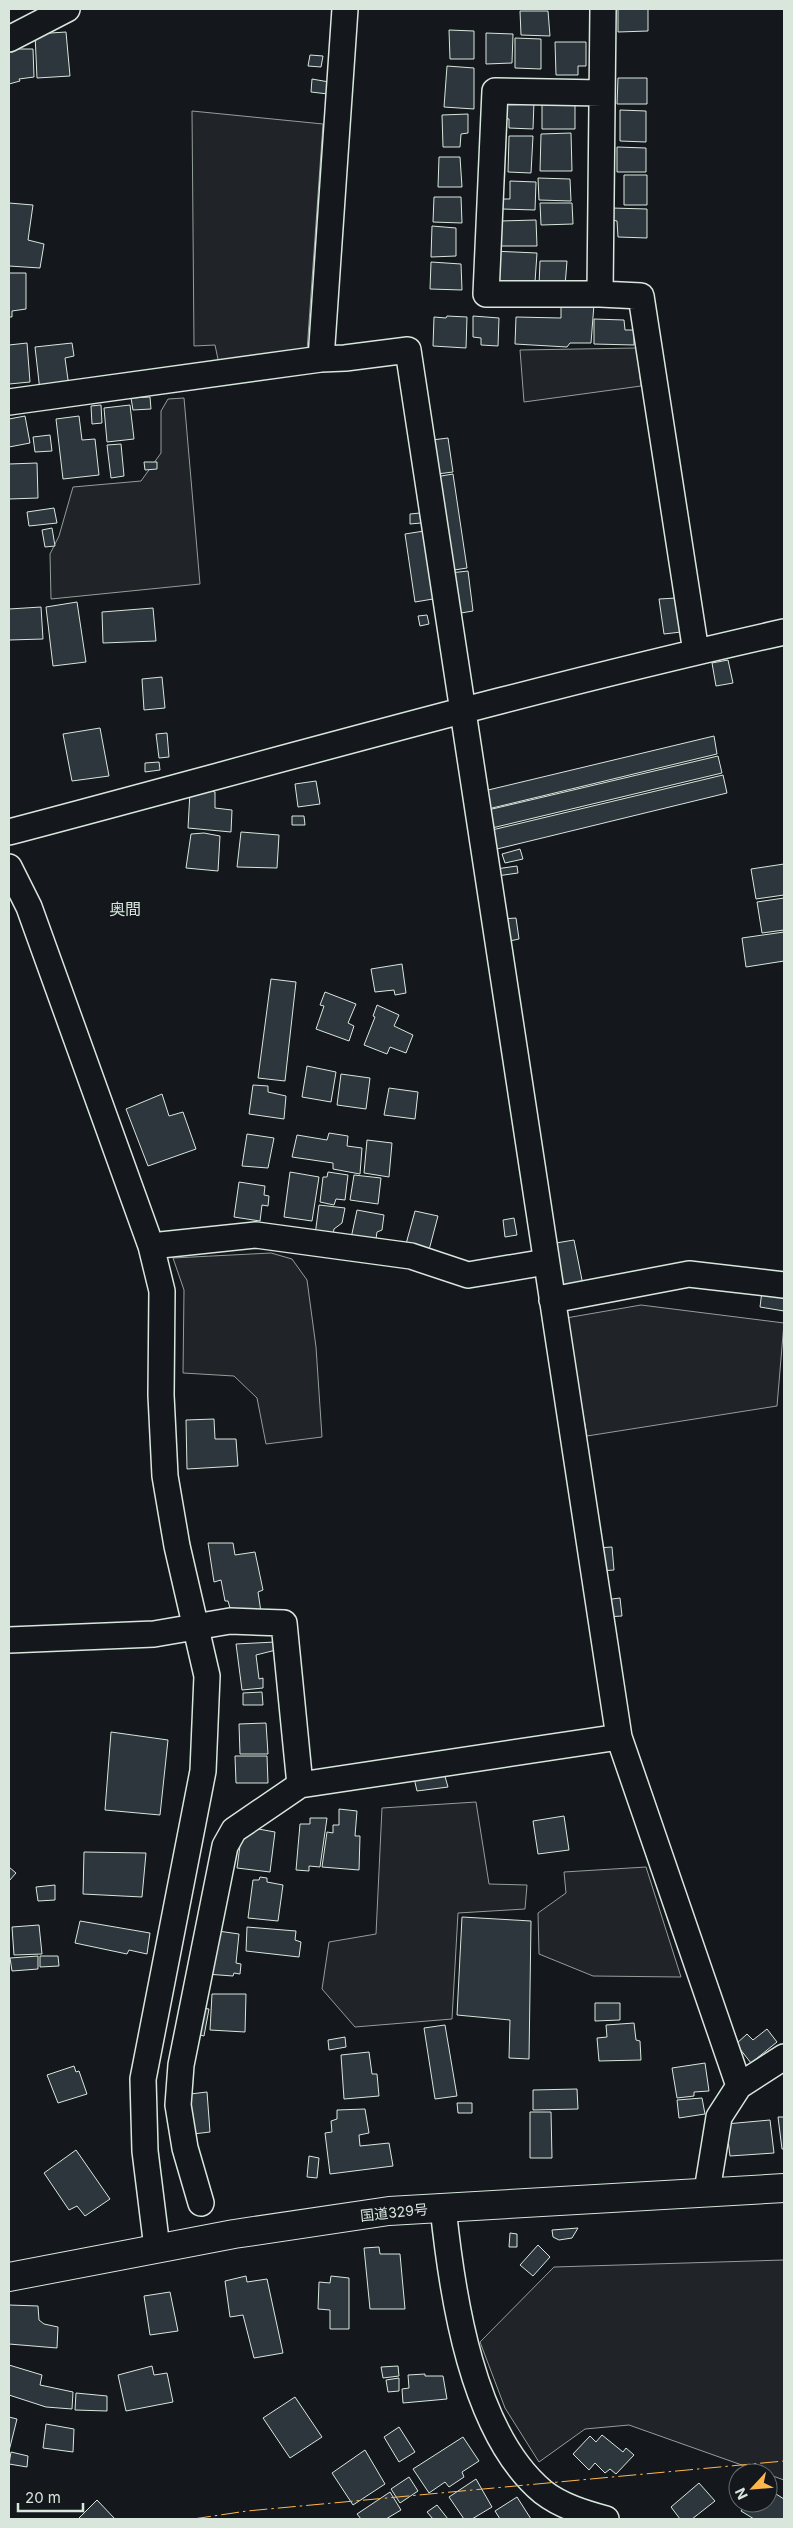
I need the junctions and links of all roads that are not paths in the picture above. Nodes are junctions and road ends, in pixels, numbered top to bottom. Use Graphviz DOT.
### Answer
graph roads {
  1 [pos="68,9"];
  2 [pos="345,9"];
  3 [pos="603,9"];
  4 [pos="9,39"];
  5 [pos="602,93"];
  6 [pos="600,294"];
  7 [pos="321,359"];
  8 [pos="9,402"];
  9 [pos="784,632"];
  10 [pos="696,652"];
  11 [pos="463,712"];
  12 [pos="9,832"];
  13 [pos="9,867"];
  14 [pos="152,1246"];
  15 [pos="546,1262"];
  16 [pos="784,1285"];
  17 [pos="552,1300"];
  18 [pos="194,1627"];
  19 [pos="9,1640"];
  20 [pos="619,1737"];
  21 [pos="300,1785"];
  22 [pos="784,2056"];
  23 [pos="739,2086"];
  24 [pos="178,2105"];
  25 [pos="144,2106"];
  26 [pos="784,2188"];
  27 [pos="707,2191"];
  28 [pos="201,2203"];
  29 [pos="442,2207"];
  30 [pos="157,2248"];
  31 [pos="9,2277"];
  32 [pos="574,2515"];
  33 [pos="606,2519"];
  1 -- 4 [label="street"];
  2 -- 7 [label="street"];
  3 -- 5 [label="street"];
  5 -- 6 [label="street"];
  5 -- 6 [label="street"];
  6 -- 10 [label="street"];
  7 -- 8 [label="street"];
  7 -- 11 [label="street"];
  9 -- 10 [label="street"];
  10 -- 11 [label="street"];
  11 -- 12 [label="street"];
  11 -- 15 [label="street"];
  13 -- 14 [label="street"];
  14 -- 15 [label="street"];
  14 -- 18 [label="street"];
  15 -- 17 [label="street"];
  16 -- 17 [label="street"];
  17 -- 20 [label="street"];
  18 -- 19 [label="street"];
  18 -- 21 [label="street"];
  18 -- 25 [label="street"];
  20 -- 21 [label="street"];
  20 -- 23 [label="street"];
  21 -- 24 [label="street"];
  22 -- 23 [label="street"];
  23 -- 27 [label="street"];
  24 -- 25 [label="street"];
  24 -- 28 [label="street"];
  25 -- 30 [label="street"];
  26 -- 27 [label="highway, 国道329号"];
  27 -- 29 [label="highway, 国道329号"];
  29 -- 30 [label="highway, 国道329号"];
  29 -- 32 [label="street"];
  30 -- 31 [label="highway, 国道329号"];
  32 -- 33 [label="street"];
}
